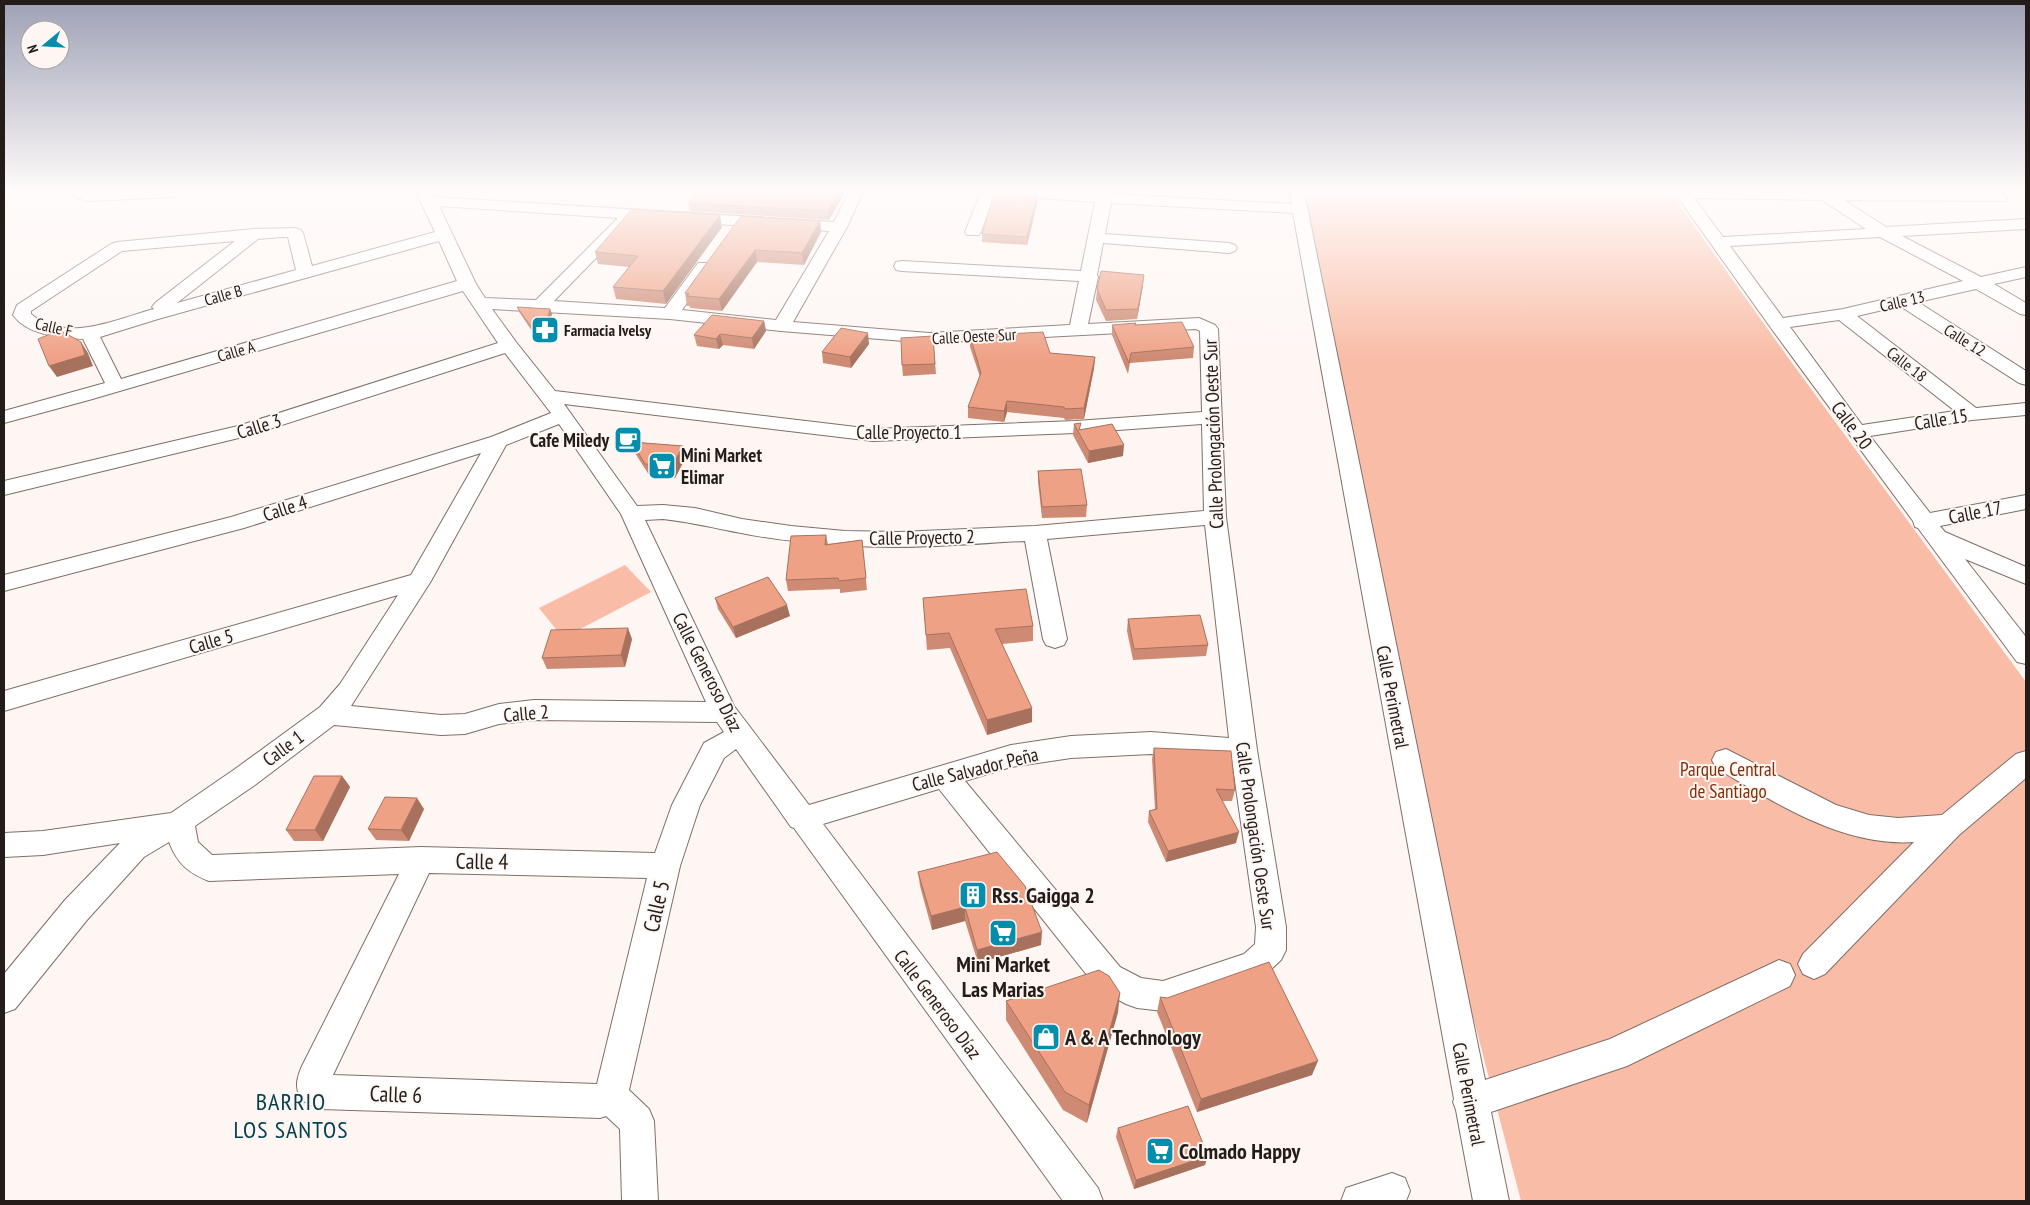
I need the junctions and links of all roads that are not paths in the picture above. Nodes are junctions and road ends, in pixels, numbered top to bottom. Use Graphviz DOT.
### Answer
graph roads {
  1 [pos="116,248"];
  2 [pos="236,248"];
  3 [pos="298,248"];
  4 [pos="392,248"];
  5 [pos="451,248"];
  6 [pos="596,248"];
  7 [pos="827,248"];
  8 [pos="1095,248"];
  9 [pos="1307,248"];
  10 [pos="1724,248"];
  11 [pos="1913,248"];
  12 [pos="715,252"];
  13 [pos="902,266"];
  14 [pos="305,272"];
  15 [pos="2026,272"];
  16 [pos="1090,277"];
  17 [pos="1979,283"];
  18 [pos="474,294"];
  19 [pos="1903,300"];
  20 [pos="540,305"];
  21 [pos="2026,310"];
  22 [pos="152,314"];
  23 [pos="670,314"];
  24 [pos="1843,314"];
  25 [pos="1199,323"];
  26 [pos="1777,324"];
  27 [pos="782,326"];
  28 [pos="1078,330"];
  29 [pos="90,334"];
  30 [pos="509,346"];
  31 [pos="2026,379"];
  32 [pos="115,386"];
  33 [pos="555,406"];
  34 [pos="2026,409"];
  35 [pos="1972,414"];
  36 [pos="4,417"];
  37 [pos="1211,418"];
  38 [pos="1857,432"];
  39 [pos="498,441"];
  40 [pos="4,488"];
  41 [pos="2026,502"];
  42 [pos="631,513"];
  43 [pos="1215,517"];
  44 [pos="1929,529"];
  45 [pos="1035,533"];
  46 [pos="2026,576"];
  47 [pos="419,581"];
  48 [pos="4,583"];
  49 [pos="1055,639"];
  50 [pos="2026,655"];
  51 [pos="4,701"];
  52 [pos="329,714"];
  53 [pos="732,724"];
  54 [pos="1244,750"];
  55 [pos="1726,760"];
  56 [pos="2026,762"];
  57 [pos="945,776"];
  58 [pos="800,819"];
  59 [pos="181,821"];
  60 [pos="1949,826"];
  61 [pos="4,845"];
  62 [pos="420,860"];
  63 [pos="665,866"];
  64 [pos="1814,964"];
  65 [pos="1779,975"];
  66 [pos="4,998"];
  67 [pos="610,1096"];
  68 [pos="1470,1102"];
  69 [pos="1392,1191"];
  70 [pos="640,1201"];
  71 [pos="1085,1201"];
  72 [pos="1359,1201"];
  73 [pos="1491,1201"];
  1 -- 29 [label="street, Calle F"];
  2 -- 22 [label="street"];
  3 -- 14 [label="street"];
  4 -- 14 [label="street, Calle B"];
  5 -- 18 [label="street, Calle Generoso Díaz"];
  6 -- 20 [label="street"];
  7 -- 27 [label="street"];
  8 -- 16 [label="street"];
  9 -- 68 [label="street, Calle Perimetral"];
  10 -- 26 [label="street, Calle 20"];
  11 -- 17 [label="street"];
  12 -- 23 [label="street"];
  13 -- 16 [label="street"];
  14 -- 22 [label="street, Calle B"];
  15 -- 17 [label="street, Calle 13"];
  16 -- 28 [label="street"];
  17 -- 19 [label="street, Calle 13"];
  17 -- 21 [label="street"];
  18 -- 20 [label="street, Calle Oeste Sur"];
  18 -- 30 [label="street, Calle Generoso Díaz"];
  18 -- 32 [label="street, Calle A"];
  19 -- 24 [label="street, Calle 13"];
  19 -- 31 [label="street, Calle 12"];
  20 -- 23 [label="street, Calle Oeste Sur"];
  22 -- 29 [label="street, Calle B"];
  23 -- 27 [label="street, Calle Oeste Sur"];
  24 -- 26 [label="street, Calle 13"];
  24 -- 35 [label="street, Calle 18"];
  25 -- 28 [label="street, Calle Oeste Sur"];
  25 -- 37 [label="street, Calle Prolongación Oeste Sur"];
  26 -- 38 [label="street, Calle 20"];
  27 -- 28 [label="street, Calle Oeste Sur"];
  29 -- 32 [label="street, Calle F"];
  30 -- 33 [label="street, Calle Generoso Díaz"];
  30 -- 40 [label="street, Calle 3"];
  32 -- 36 [label="street, Calle A"];
  33 -- 37 [label="street, Calle Proyecto 1"];
  33 -- 39 [label="street, Calle 4"];
  33 -- 42 [label="street, Calle Generoso Díaz"];
  34 -- 35 [label="street, Calle 15"];
  35 -- 38 [label="street, Calle 15"];
  37 -- 43 [label="street, Calle Prolongación Oeste Sur"];
  38 -- 44 [label="street, Calle 20"];
  39 -- 47 [label="street, Calle 1"];
  39 -- 48 [label="street, Calle 4"];
  41 -- 44 [label="street, Calle 17"];
  42 -- 45 [label="street, Calle Proyecto 2"];
  42 -- 53 [label="street, Calle Generoso Díaz"];
  43 -- 45 [label="street, Calle Proyecto 2"];
  43 -- 54 [label="street, Calle Prolongación Oeste Sur"];
  44 -- 46 [label="street"];
  44 -- 50 [label="street, Calle 20"];
  45 -- 49 [label="street"];
  47 -- 51 [label="street, Calle 5"];
  47 -- 52 [label="street, Calle 1"];
  52 -- 53 [label="street, Calle 2"];
  52 -- 59 [label="street, Calle 1"];
  53 -- 58 [label="street, Calle Generoso Díaz"];
  53 -- 63 [label="street, Calle 5"];
  54 -- 57 [label="street, Calle Salvador Peña"];
  54 -- 57 [label="street, Calle Prolongación Oeste Sur"];
  55 -- 60 [label="street"];
  56 -- 60 [label="street"];
  57 -- 58 [label="street, Calle Salvador Peña"];
  58 -- 71 [label="street, Calle Generoso Díaz"];
  59 -- 61 [label="street"];
  59 -- 62 [label="street, Calle 4"];
  59 -- 66 [label="street, Calle 1"];
  60 -- 64 [label="street"];
  62 -- 63 [label="street, Calle 4"];
  62 -- 67 [label="street, Calle 6"];
  63 -- 67 [label="street, Calle 5"];
  65 -- 68 [label="street"];
  67 -- 70 [label="street"];
  68 -- 73 [label="street, Calle Perimetral"];
  69 -- 72 [label="street"];
}
